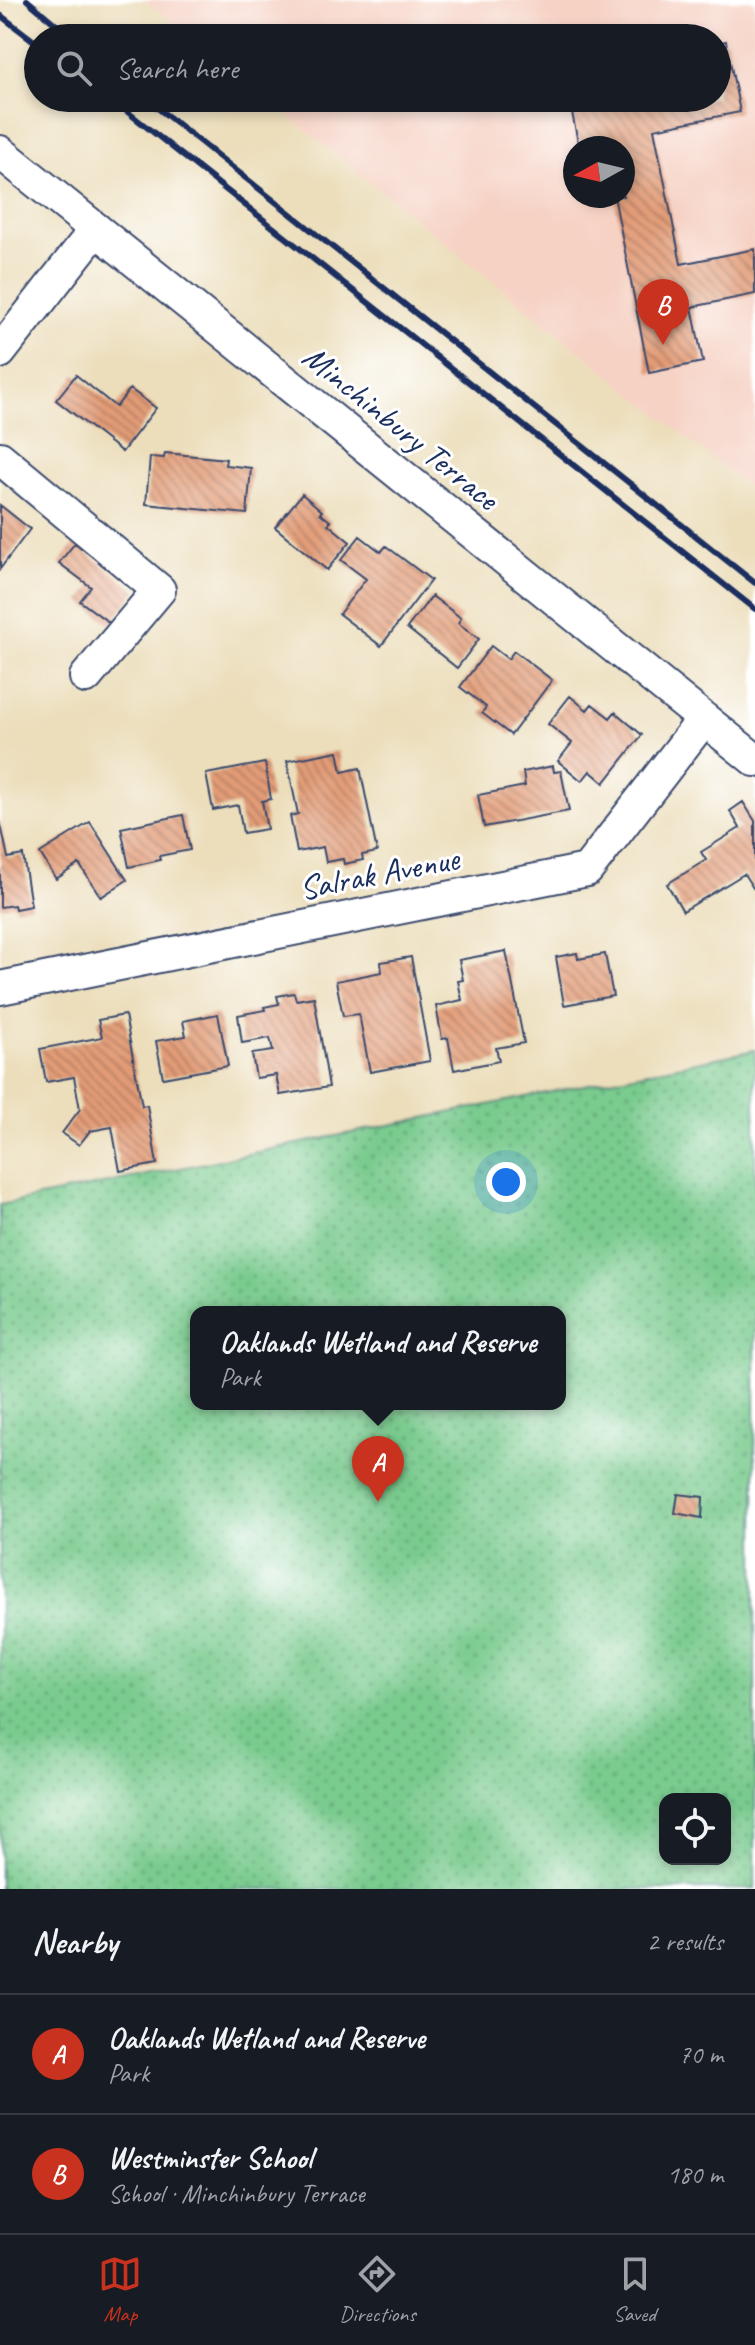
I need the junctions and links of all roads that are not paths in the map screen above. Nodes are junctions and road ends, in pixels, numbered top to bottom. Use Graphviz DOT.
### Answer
graph roads {
  1 [pos="0,152"];
  2 [pos="96,229"];
  3 [pos="0,352"];
  4 [pos="0,458"];
  5 [pos="86,677"];
  6 [pos="703,720"];
  7 [pos="755,760"];
  8 [pos="0,988"];
  1 -- 2 [label="street, Minchinbury Terrace"];
  2 -- 3 [label="street"];
  2 -- 6 [label="street, Minchinbury Terrace"];
  4 -- 5 [label="street"];
  6 -- 7 [label="street, Minchinbury Terrace"];
  6 -- 8 [label="street, Salrak Avenue"];
}
